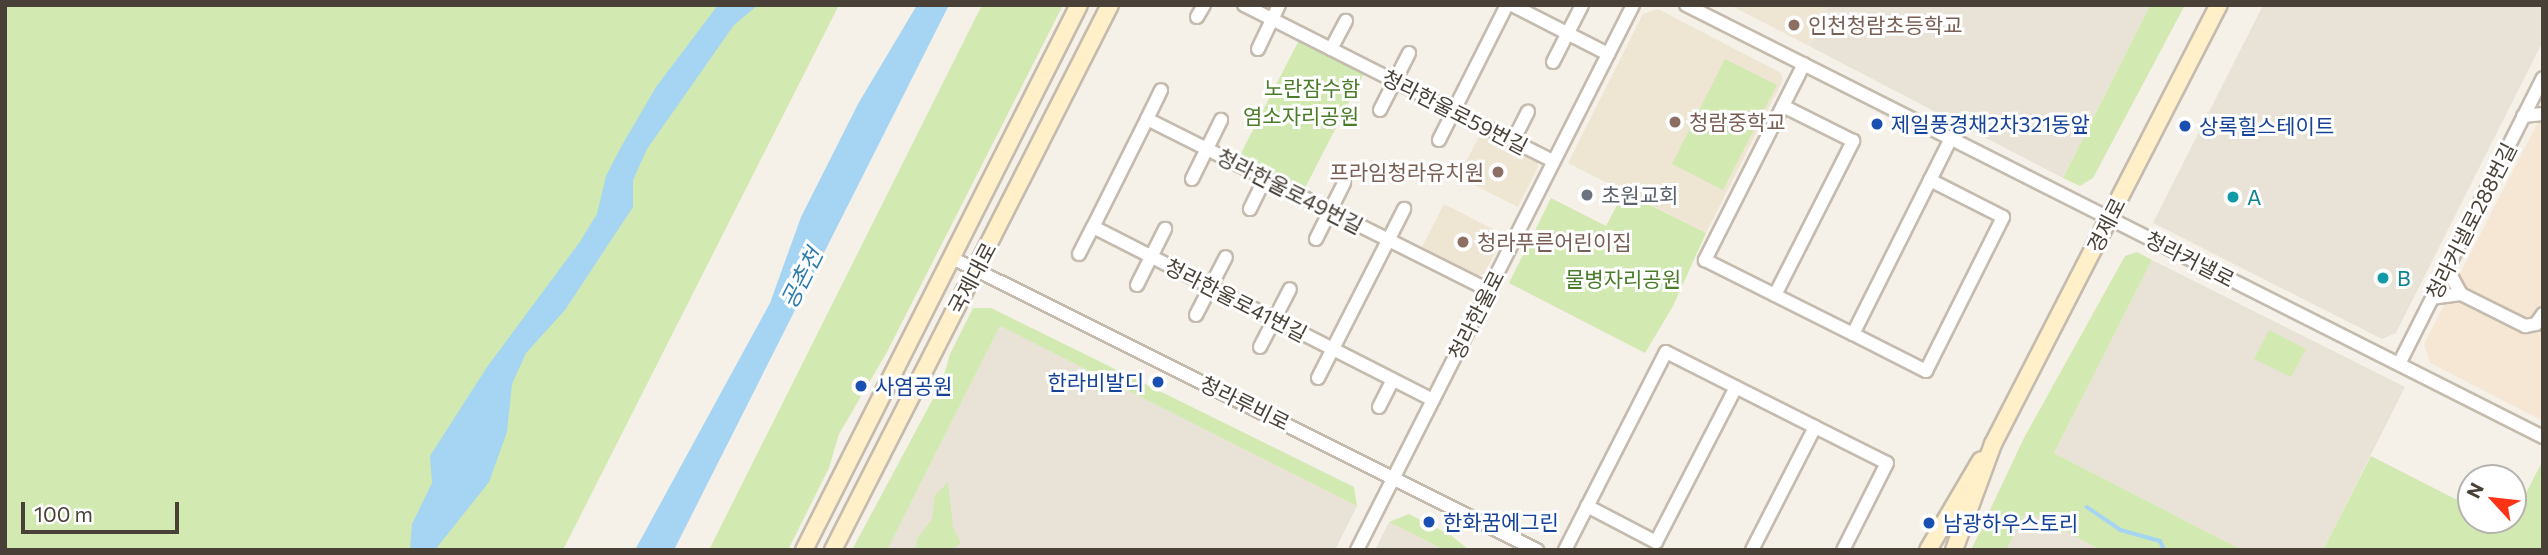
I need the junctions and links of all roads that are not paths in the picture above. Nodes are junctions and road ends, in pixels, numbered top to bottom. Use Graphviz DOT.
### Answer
graph roads {
  1 [pos="1079,5"];
  2 [pos="1110,5"];
  3 [pos="1204,5"];
  4 [pos="1244,5"];
  5 [pos="1279,5"];
  6 [pos="1509,5"];
  7 [pos="1582,5"];
  8 [pos="1633,5"];
  9 [pos="1686,5"];
  10 [pos="2219,5"];
  11 [pos="1197,18"];
  12 [pos="1272,20"];
  13 [pos="1346,21"];
  14 [pos="1568,33"];
  15 [pos="1258,49"];
  16 [pos="1331,49"];
  17 [pos="1409,53"];
  18 [pos="1608,54"];
  19 [pos="1553,62"];
  20 [pos="1804,64"];
  21 [pos="1395,81"];
  22 [pos="2541,87"];
  23 [pos="1161,90"];
  24 [pos="1783,106"];
  25 [pos="1380,110"];
  26 [pos="1454,111"];
  27 [pos="1528,112"];
  28 [pos="2543,114"];
  29 [pos="2523,116"];
  30 [pos="1147,119"];
  31 [pos="1222,121"];
  32 [pos="1951,138"];
  33 [pos="1439,140"];
  34 [pos="1513,141"];
  35 [pos="1207,149"];
  36 [pos="1553,161"];
  37 [pos="1192,178"];
  38 [pos="1265,178"];
  39 [pos="1930,180"];
  40 [pos="1344,183"];
  41 [pos="1250,209"];
  42 [pos="1404,209"];
  43 [pos="1330,211"];
  44 [pos="2110,218"];
  45 [pos="1093,227"];
  46 [pos="1165,229"];
  47 [pos="1315,239"];
  48 [pos="1388,240"];
  49 [pos="1079,254"];
  50 [pos="1151,257"];
  51 [pos="1226,257"];
  52 [pos="952,258"];
  53 [pos="2447,269"];
  54 [pos="976,270"];
  55 [pos="1137,285"];
  56 [pos="1210,287"];
  57 [pos="1290,289"];
  58 [pos="1488,290"];
  59 [pos="2461,294"];
  60 [pos="1775,295"];
  61 [pos="2432,298"];
  62 [pos="2543,314"];
  63 [pos="1196,315"];
  64 [pos="1274,319"];
  65 [pos="1853,334"];
  66 [pos="1260,347"];
  67 [pos="1333,349"];
  68 [pos="2399,364"];
  69 [pos="1318,378"];
  70 [pos="1393,380"];
  71 [pos="1736,387"];
  72 [pos="1433,400"];
  73 [pos="1379,407"];
  74 [pos="1815,427"];
  75 [pos="2541,437"];
  76 [pos="1993,444"];
  77 [pos="1394,477"];
  78 [pos="1587,506"];
  79 [pos="804,550"];
  80 [pos="833,550"];
  81 [pos="1357,550"];
  82 [pos="1537,550"];
  83 [pos="1565,550"];
  84 [pos="1752,550"];
  85 [pos="1843,550"];
  86 [pos="1928,550"];
  87 [pos="1954,550"];
  1 -- 52 [label="main road, 국제대로"];
  2 -- 54 [label="main road, 국제대로"];
  3 -- 11 [label="street"];
  4 -- 12 [label="street, 청라한울로59번길"];
  5 -- 12 [label="street"];
  6 -- 14 [label="street"];
  6 -- 26 [label="street"];
  7 -- 14 [label="street"];
  8 -- 18 [label="street, 청라한울로"];
  9 -- 20 [label="street, 청라커낼로"];
  10 -- 44 [label="main road, 경제로"];
  12 -- 15 [label="street"];
  12 -- 16 [label="street, 청라한울로59번길"];
  13 -- 16 [label="street"];
  14 -- 18 [label="street"];
  14 -- 19 [label="street"];
  16 -- 21 [label="street, 청라한울로59번길"];
  17 -- 21 [label="street"];
  18 -- 36 [label="street, 청라한울로"];
  20 -- 24 [label="street"];
  20 -- 32 [label="street, 청라커낼로"];
  21 -- 25 [label="street"];
  21 -- 26 [label="street, 청라한울로59번길"];
  22 -- 29 [label="street, 청라커낼로288번길"];
  23 -- 30 [label="street"];
  24 -- 60 [label="street"];
  24 -- 60 [label="street"];
  26 -- 33 [label="street"];
  26 -- 34 [label="street, 청라한울로59번길"];
  27 -- 34 [label="street"];
  28 -- 29 [label="street"];
  29 -- 53 [label="street, 청라커낼로288번길"];
  30 -- 35 [label="street, 청라한울로49번길"];
  30 -- 45 [label="street"];
  31 -- 35 [label="street"];
  32 -- 39 [label="street"];
  32 -- 44 [label="street, 청라커낼로"];
  34 -- 36 [label="street, 청라한울로59번길"];
  35 -- 37 [label="street"];
  35 -- 38 [label="street, 청라한울로49번길"];
  36 -- 58 [label="street, 청라한울로"];
  38 -- 41 [label="street"];
  38 -- 43 [label="street, 청라한울로49번길"];
  39 -- 65 [label="street"];
  39 -- 65 [label="street"];
  40 -- 43 [label="street"];
  42 -- 48 [label="street"];
  43 -- 47 [label="street"];
  43 -- 48 [label="street, 청라한울로49번길"];
  44 -- 68 [label="street, 청라커낼로"];
  44 -- 76 [label="main road, 경제로"];
  45 -- 49 [label="street"];
  45 -- 50 [label="street, 청라한울로41번길"];
  46 -- 50 [label="street"];
  48 -- 58 [label="street, 청라한울로49번길"];
  48 -- 67 [label="street"];
  50 -- 55 [label="street"];
  50 -- 56 [label="street, 청라한울로41번길"];
  51 -- 56 [label="street"];
  52 -- 54 [label="street, 청라루비로"];
  52 -- 79 [label="main road, 국제대로"];
  53 -- 59 [label="street"];
  53 -- 61 [label="street, 청라커낼로288번길"];
  54 -- 77 [label="street, 청라루비로"];
  54 -- 80 [label="main road, 국제대로"];
  56 -- 63 [label="street"];
  56 -- 64 [label="street, 청라한울로41번길"];
  57 -- 64 [label="street"];
  58 -- 72 [label="street, 청라한울로"];
  59 -- 61 [label="street"];
  59 -- 62 [label="street, 청라커낼로288번길"];
  60 -- 65 [label="street"];
  61 -- 68 [label="street, 청라커낼로288번길"];
  64 -- 66 [label="street"];
  64 -- 67 [label="street, 청라한울로41번길"];
  67 -- 69 [label="street"];
  67 -- 70 [label="street, 청라한울로41번길"];
  68 -- 75 [label="street, 청라커낼로"];
  70 -- 72 [label="street, 청라한울로41번길"];
  70 -- 73 [label="street"];
  71 -- 74 [label="street"];
  71 -- 78 [label="street"];
  71 -- 78 [label="street"];
  72 -- 77 [label="street, 청라한울로"];
  74 -- 84 [label="street"];
  74 -- 85 [label="street"];
  76 -- 86 [label="main road, 경제로"];
  76 -- 87 [label="main road, 경제로"];
  77 -- 81 [label="street, 청라한울로"];
  77 -- 82 [label="street, 청라루비로"];
  78 -- 83 [label="street"];
}
